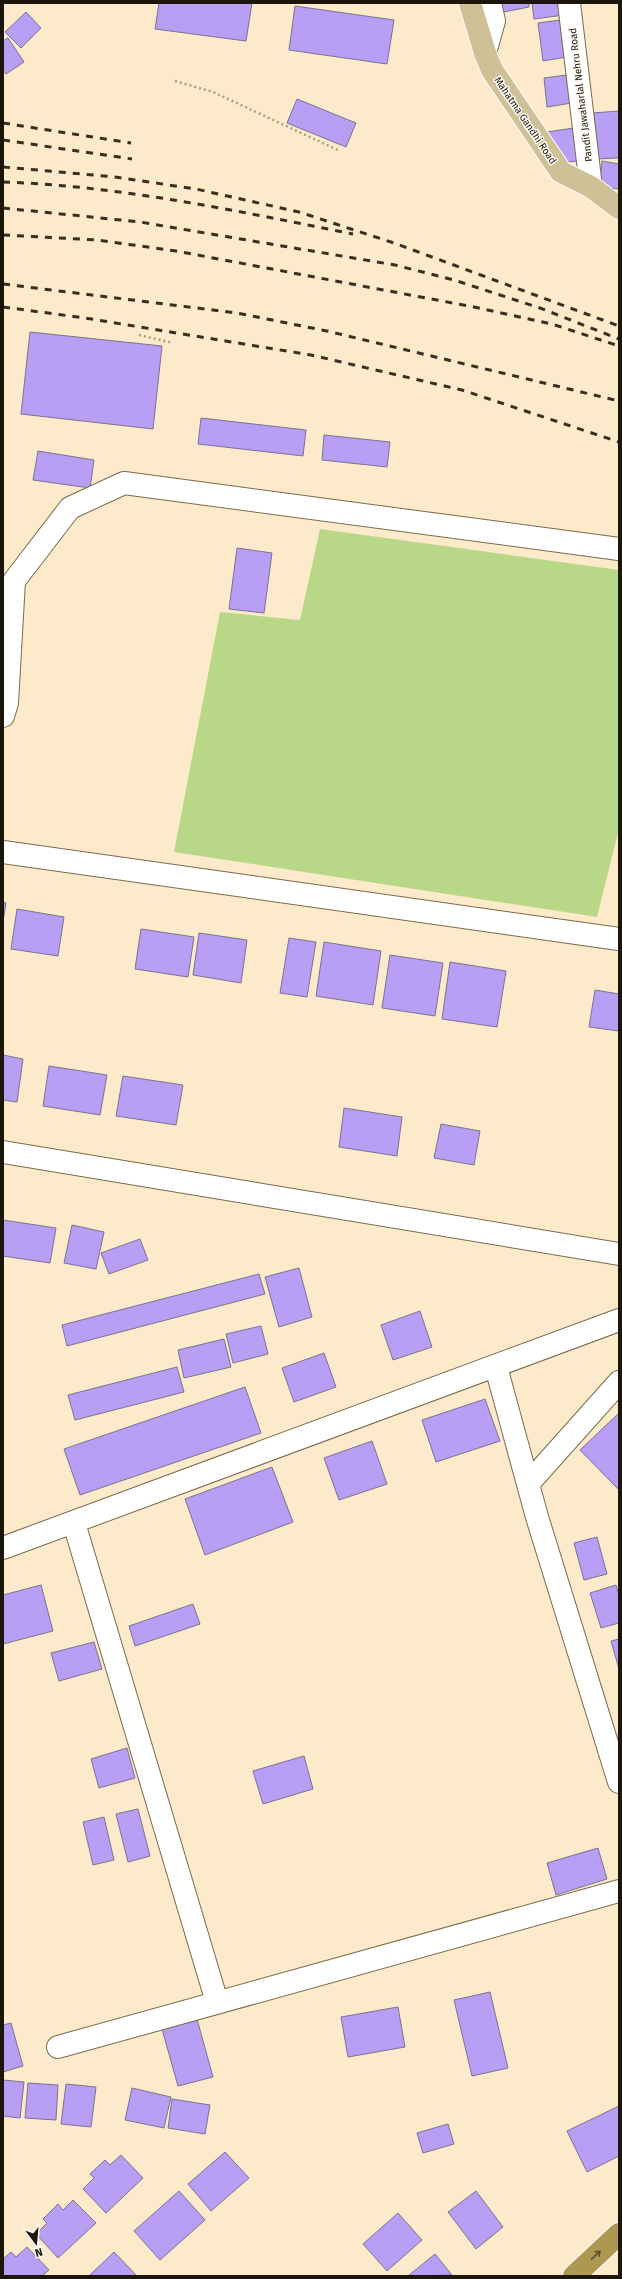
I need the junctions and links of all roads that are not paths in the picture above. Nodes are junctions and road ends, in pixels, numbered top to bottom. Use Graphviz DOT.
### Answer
graph roads {
  1 [pos="470,3"];
  2 [pos="490,3"];
  3 [pos="569,3"];
  4 [pos="485,53"];
  5 [pos="591,186"];
  6 [pos="619,208"];
  7 [pos="619,549"];
  8 [pos="3,716"];
  9 [pos="3,852"];
  10 [pos="619,939"];
  11 [pos="3,1152"];
  12 [pos="619,1254"];
  13 [pos="619,1320"];
  14 [pos="496,1367"];
  15 [pos="619,1382"];
  16 [pos="528,1484"];
  17 [pos="74,1522"];
  18 [pos="3,1548"];
  19 [pos="619,1782"];
  20 [pos="619,1891"];
  21 [pos="217,2002"];
  22 [pos="58,2047"];
  23 [pos="619,2234"];
  24 [pos="619,2255"];
  25 [pos="574,2276"];
  26 [pos="596,2276"];
  1 -- 4 [label="main road, Mahatma Gandhi Road"];
  2 -- 4 [label="street"];
  3 -- 5 [label="street, Pandit Jawaharlal Nehru Road"];
  4 -- 5 [label="main road, Mahatma Gandhi Road"];
  5 -- 6 [label="main road, Mahatma Gandhi Road"];
  7 -- 8 [label="street"];
  9 -- 10 [label="street"];
  11 -- 12 [label="street"];
  13 -- 14 [label="street"];
  14 -- 16 [label="street"];
  14 -- 17 [label="street"];
  15 -- 16 [label="street"];
  16 -- 19 [label="street"];
  17 -- 18 [label="street"];
  17 -- 21 [label="street"];
  20 -- 21 [label="street"];
  21 -- 22 [label="street"];
  25 -- 23 [label="highway, one-way"];
  24 -- 26 [label="highway"];
}
